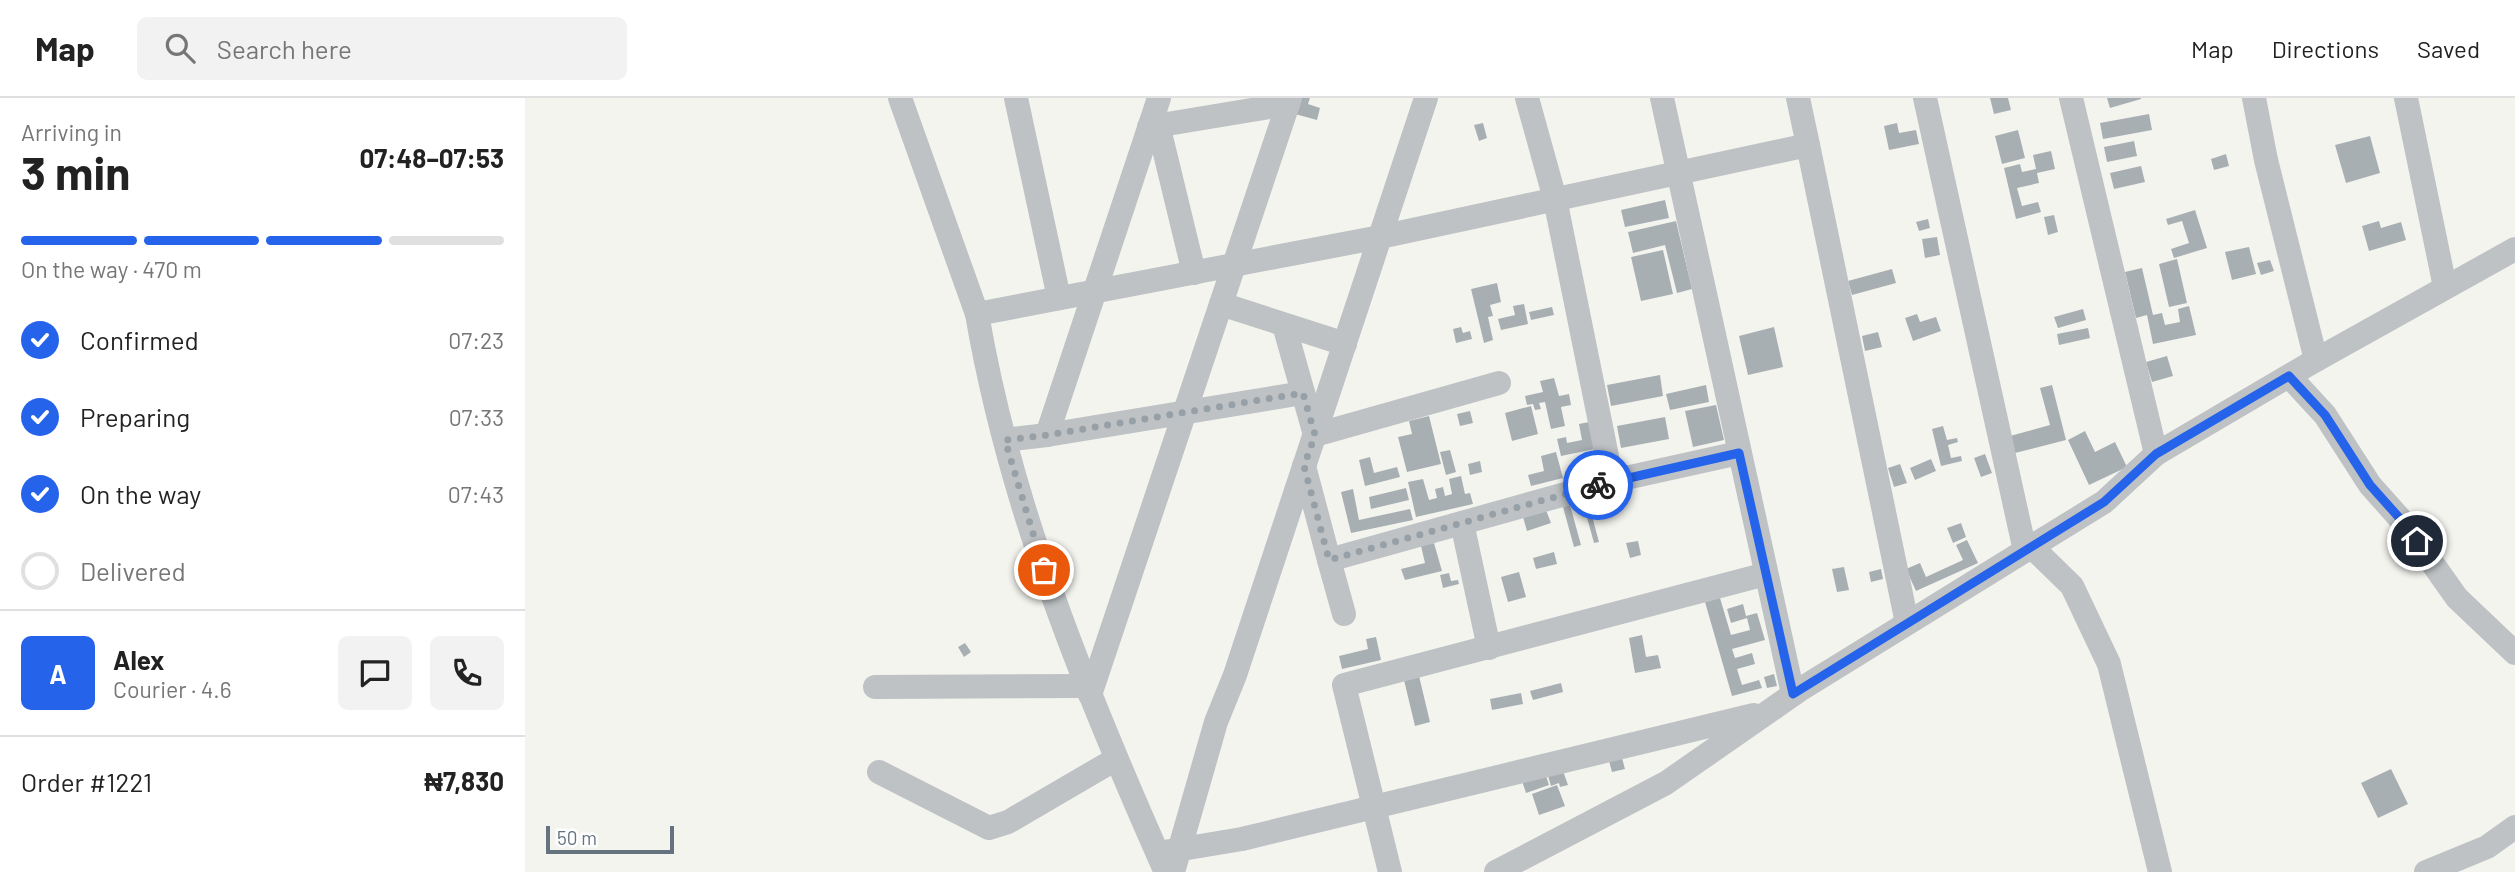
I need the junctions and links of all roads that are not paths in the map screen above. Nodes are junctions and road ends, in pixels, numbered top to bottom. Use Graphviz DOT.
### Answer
graph roads {
  1 [pos="900,98"];
  2 [pos="1016,98"];
  3 [pos="1426,98"];
  4 [pos="1527,98"];
  5 [pos="1662,98"];
  6 [pos="1798,98"];
  7 [pos="1925,98"];
  8 [pos="2071,98"];
  9 [pos="2254,98"];
  10 [pos="2406,98"];
  11 [pos="1289,101"];
  12 [pos="1155,115"];
  13 [pos="1808,145"];
  14 [pos="1679,173"];
  15 [pos="1555,199"];
  16 [pos="1380,237"];
  17 [pos="2515,249"];
  18 [pos="1234,265"];
  19 [pos="1194,272"];
  20 [pos="2445,287"];
  21 [pos="1095,292"];
  22 [pos="1059,298"];
  23 [pos="1221,304"];
  24 [pos="977,314"];
  25 [pos="1284,324"];
  26 [pos="1345,344"];
  27 [pos="2316,360"];
  28 [pos="2289,376"];
  29 [pos="1499,383"];
  30 [pos="1303,393"];
  31 [pos="1185,412"];
  32 [pos="1047,435"];
  33 [pos="1315,435"];
  34 [pos="1005,440"];
  35 [pos="1739,453"];
  36 [pos="2156,454"];
  37 [pos="1304,466"];
  38 [pos="1612,481"];
  39 [pos="1462,523"];
  40 [pos="2029,549"];
  41 [pos="1329,560"];
  42 [pos="1766,574"];
  43 [pos="1345,614"];
  44 [pos="1907,623"];
  45 [pos="1489,648"];
  46 [pos="2515,653"];
  47 [pos="875,687"];
  48 [pos="1089,691"];
  49 [pos="1793,694"];
  50 [pos="1767,712"];
  51 [pos="1116,759"];
  52 [pos="879,772"];
  53 [pos="1374,807"];
  54 [pos="2515,827"];
  55 [pos="1169,862"];
  56 [pos="1390,872"];
  57 [pos="1496,872"];
  58 [pos="2160,872"];
  59 [pos="2426,872"];
  1 -- 24 [label="street"];
  2 -- 22 [label="street"];
  3 -- 16 [label="street"];
  4 -- 15 [label="street"];
  5 -- 14 [label="street"];
  6 -- 13 [label="street"];
  7 -- 40 [label="street"];
  8 -- 36 [label="street"];
  9 -- 27 [label="street"];
  10 -- 20 [label="street"];
  11 -- 12 [label="street"];
  11 -- 18 [label="street"];
  12 -- 19 [label="street"];
  12 -- 21 [label="street"];
  13 -- 14 [label="street"];
  13 -- 44 [label="street"];
  14 -- 15 [label="street"];
  14 -- 35 [label="street"];
  15 -- 16 [label="street"];
  15 -- 38 [label="street"];
  16 -- 18 [label="street"];
  16 -- 26 [label="street"];
  17 -- 20 [label="street"];
  18 -- 19 [label="street"];
  18 -- 23 [label="street"];
  19 -- 21 [label="street"];
  20 -- 27 [label="street"];
  21 -- 22 [label="street"];
  21 -- 32 [label="street"];
  22 -- 24 [label="street"];
  23 -- 25 [label="street"];
  23 -- 31 [label="street"];
  24 -- 34 [label="street"];
  25 -- 26 [label="street"];
  25 -- 30 [label="street"];
  26 -- 33 [label="street"];
  27 -- 28 [label="street"];
  28 -- 36 [label="street"];
  28 -- 46 [label="street"];
  29 -- 33 [label="street"];
  30 -- 31 [label="street"];
  30 -- 33 [label="street"];
  31 -- 32 [label="street"];
  31 -- 48 [label="street"];
  32 -- 34 [label="street"];
  33 -- 37 [label="street"];
  34 -- 48 [label="street"];
  35 -- 38 [label="street"];
  35 -- 42 [label="street"];
  36 -- 40 [label="street"];
  37 -- 41 [label="street"];
  37 -- 55 [label="street"];
  38 -- 39 [label="street"];
  39 -- 41 [label="street"];
  39 -- 45 [label="street"];
  40 -- 44 [label="street"];
  40 -- 58 [label="street"];
  41 -- 43 [label="street"];
  42 -- 45 [label="street"];
  42 -- 49 [label="street"];
  44 -- 49 [label="street"];
  45 -- 53 [label="street"];
  47 -- 48 [label="street"];
  48 -- 51 [label="street"];
  49 -- 50 [label="street"];
  50 -- 53 [label="street"];
  50 -- 57 [label="street"];
  51 -- 52 [label="street"];
  51 -- 55 [label="street"];
  53 -- 55 [label="street"];
  53 -- 56 [label="street"];
  54 -- 59 [label="street"];
}
